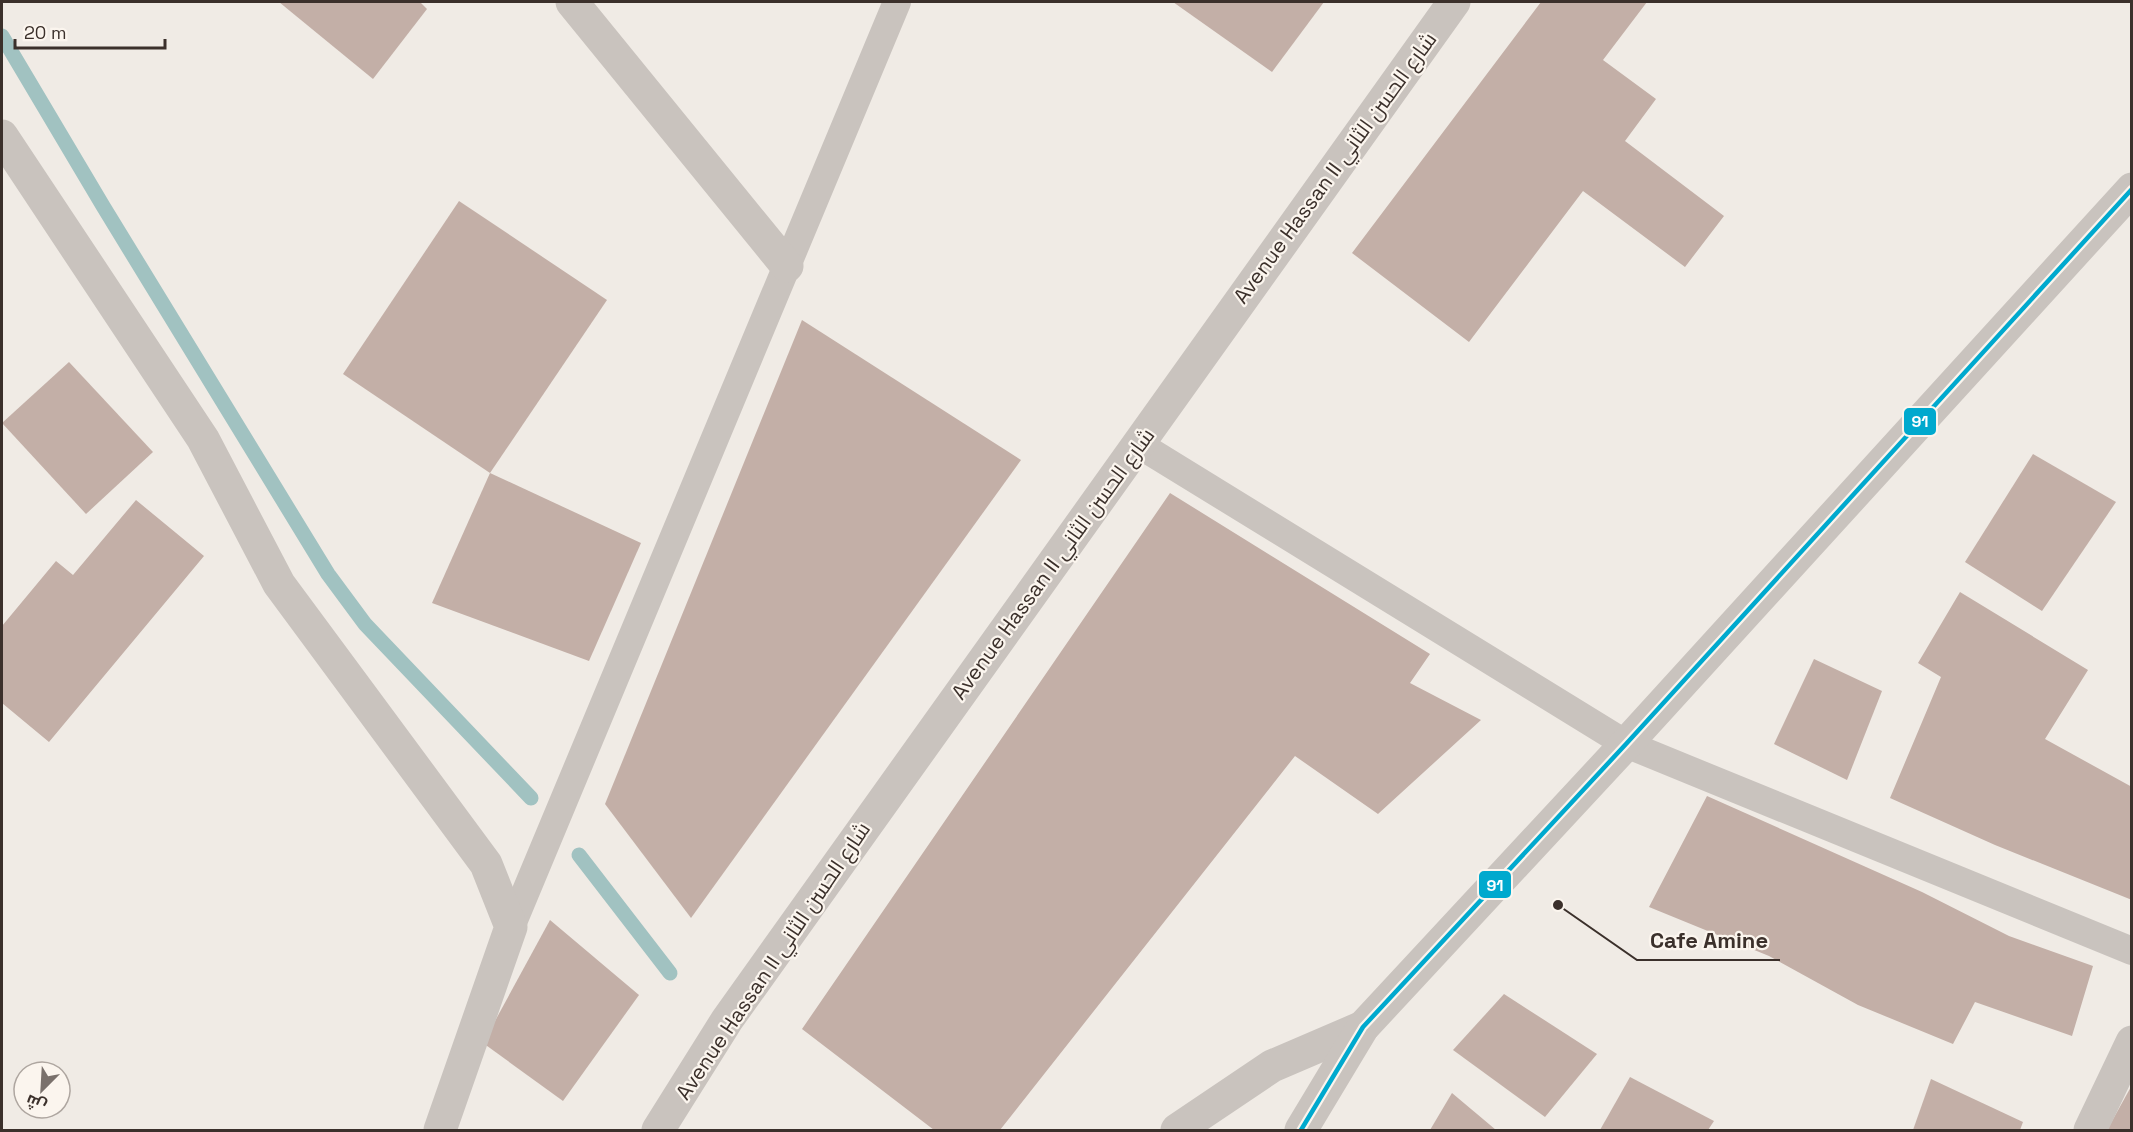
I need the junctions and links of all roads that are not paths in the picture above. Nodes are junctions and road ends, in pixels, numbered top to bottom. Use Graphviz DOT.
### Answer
graph roads {
  1 [pos="572,2"];
  2 [pos="897,2"];
  3 [pos="1454,2"];
  4 [pos="2,136"];
  5 [pos="2132,189"];
  6 [pos="787,267"];
  7 [pos="1138,444"];
  8 [pos="1626,744"];
  9 [pos="511,927"];
  10 [pos="2132,951"];
  11 [pos="1363,1027"];
  12 [pos="2132,1042"];
  13 [pos="440,1131"];
  14 [pos="658,1131"];
  15 [pos="1178,1131"];
  16 [pos="1301,1131"];
  17 [pos="2090,1131"];
  1 -- 6 [label="street"];
  2 -- 6 [label="lane"];
  3 -- 7 [label="street, Avenue Hassan II شارع الحسن الثاني"];
  4 -- 9 [label="street"];
  5 -- 8 [label="street"];
  6 -- 9 [label="lane"];
  7 -- 8 [label="lane"];
  7 -- 14 [label="street, Avenue Hassan II شارع الحسن الثاني"];
  8 -- 10 [label="lane"];
  8 -- 11 [label="street"];
  9 -- 13 [label="street"];
  11 -- 15 [label="street"];
  11 -- 16 [label="street"];
  12 -- 17 [label="street"];
}
